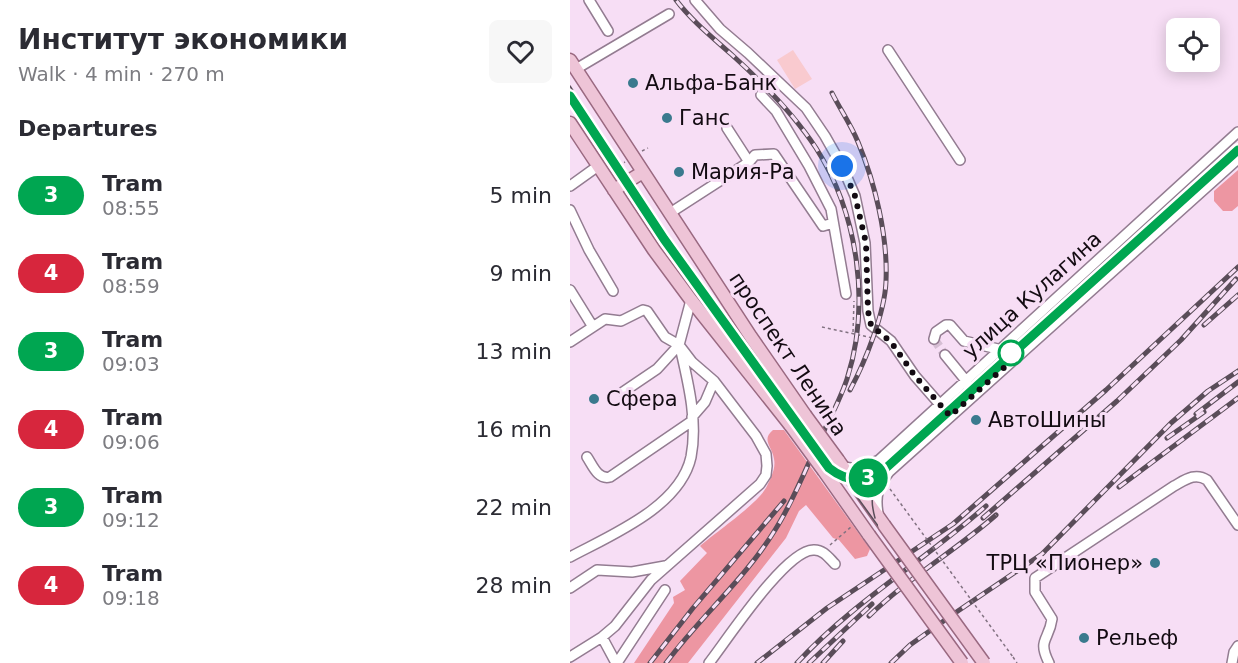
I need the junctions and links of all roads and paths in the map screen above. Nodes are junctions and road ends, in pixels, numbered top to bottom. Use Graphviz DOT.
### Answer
graph roads {
  1 [pos="589,0"];
  2 [pos="694,0"];
  3 [pos="669,14"];
  4 [pos="608,31"];
  5 [pos="888,50"];
  6 [pos="573,65"];
  7 [pos="761,95"];
  8 [pos="570,123"];
  9 [pos="727,128"];
  10 [pos="1238,132"];
  11 [pos="648,148"];
  12 [pos="633,157"];
  13 [pos="1238,159"];
  14 [pos="960,160"];
  15 [pos="749,162"];
  16 [pos="601,170"];
  17 [pos="643,172"];
  18 [pos="570,186"];
  19 [pos="614,190"];
  20 [pos="570,210"];
  21 [pos="670,213"];
  22 [pos="833,223"];
  23 [pos="570,290"];
  24 [pos="613,291"];
  25 [pos="846,294"];
  26 [pos="691,300"];
  27 [pos="1043,308"];
  28 [pos="1057,321"];
  29 [pos="593,327"];
  30 [pos="822,327"];
  31 [pos="852,333"];
  32 [pos="881,334"];
  33 [pos="934,339"];
  34 [pos="570,342"];
  35 [pos="679,345"];
  36 [pos="998,349"];
  37 [pos="945,355"];
  38 [pos="714,381"];
  39 [pos="965,381"];
  40 [pos="623,392"];
  41 [pos="976,393"];
  42 [pos="940,404"];
  43 [pos="950,416"];
  44 [pos="692,419"];
  45 [pos="587,457"];
  46 [pos="840,463"];
  47 [pos="890,489"];
  48 [pos="881,520"];
  49 [pos="853,525"];
  50 [pos="1238,525"];
  51 [pos="822,551"];
  52 [pos="570,557"];
  53 [pos="835,564"];
  54 [pos="667,566"];
  55 [pos="570,588"];
  56 [pos="665,590"];
  57 [pos="602,637"];
  58 [pos="1238,645"];
  59 [pos="570,657"];
  60 [pos="617,663"];
  61 [pos="709,663"];
  62 [pos="962,663"];
  63 [pos="984,663"];
  64 [pos="1017,663"];
  65 [pos="1049,663"];
  66 [pos="1232,663"];
  1 -- 4 [label="street"];
  2 -- 32 [label="street"];
  3 -- 6 [label="street"];
  5 -- 14 [label="street"];
  6 -- 12 [label="main road, проспект Ленина"];
  7 -- 22 [label="street"];
  8 -- 16 [label="main road, проспект Ленина"];
  9 -- 15 [label="street"];
  10 -- 27 [label="street, улица Кулагина"];
  11 -- 12 [label="path"];
  12 -- 16 [label="path"];
  12 -- 17 [label="main road, проспект Ленина"];
  13 -- 28 [label="street, улица Кулагина"];
  15 -- 21 [label="street"];
  15 -- 22 [label="street"];
  16 -- 18 [label="street"];
  16 -- 19 [label="main road, проспект Ленина"];
  17 -- 19 [label="main road"];
  17 -- 21 [label="main road, проспект Ленина"];
  19 -- 26 [label="main road, проспект Ленина"];
  20 -- 24 [label="street"];
  21 -- 46 [label="main road, проспект Ленина, bridge"];
  22 -- 25 [label="street"];
  23 -- 29 [label="street"];
  25 -- 31 [label="path"];
  26 -- 35 [label="street"];
  26 -- 62 [label="main road, проспект Ленина, bridge"];
  27 -- 28 [label="street"];
  27 -- 36 [label="street, улица Кулагина"];
  28 -- 41 [label="street, улица Кулагина"];
  29 -- 34 [label="street"];
  29 -- 35 [label="street"];
  30 -- 31 [label="path"];
  31 -- 32 [label="path"];
  32 -- 42 [label="street"];
  33 -- 36 [label="street"];
  35 -- 38 [label="street"];
  35 -- 40 [label="street"];
  35 -- 44 [label="street"];
  36 -- 39 [label="street, улица Кулагина"];
  37 -- 39 [label="street"];
  38 -- 44 [label="street"];
  38 -- 54 [label="street"];
  39 -- 41 [label="street"];
  39 -- 42 [label="street, улица Кулагина"];
  41 -- 43 [label="street, улица Кулагина"];
  42 -- 43 [label="street"];
  42 -- 46 [label="street, улица Кулагина"];
  43 -- 48 [label="street, улица Кулагина"];
  44 -- 45 [label="street"];
  44 -- 52 [label="street"];
  46 -- 48 [label="main road, проспект Ленина"];
  47 -- 64 [label="path, bridge"];
  48 -- 63 [label="main road, проспект Ленина, bridge"];
  49 -- 51 [label="path"];
  50 -- 65 [label="street"];
  51 -- 53 [label="street"];
  51 -- 61 [label="street"];
  54 -- 55 [label="street"];
  54 -- 57 [label="street"];
  56 -- 60 [label="street"];
  57 -- 59 [label="street"];
  57 -- 60 [label="street"];
  58 -- 66 [label="street"];
}
